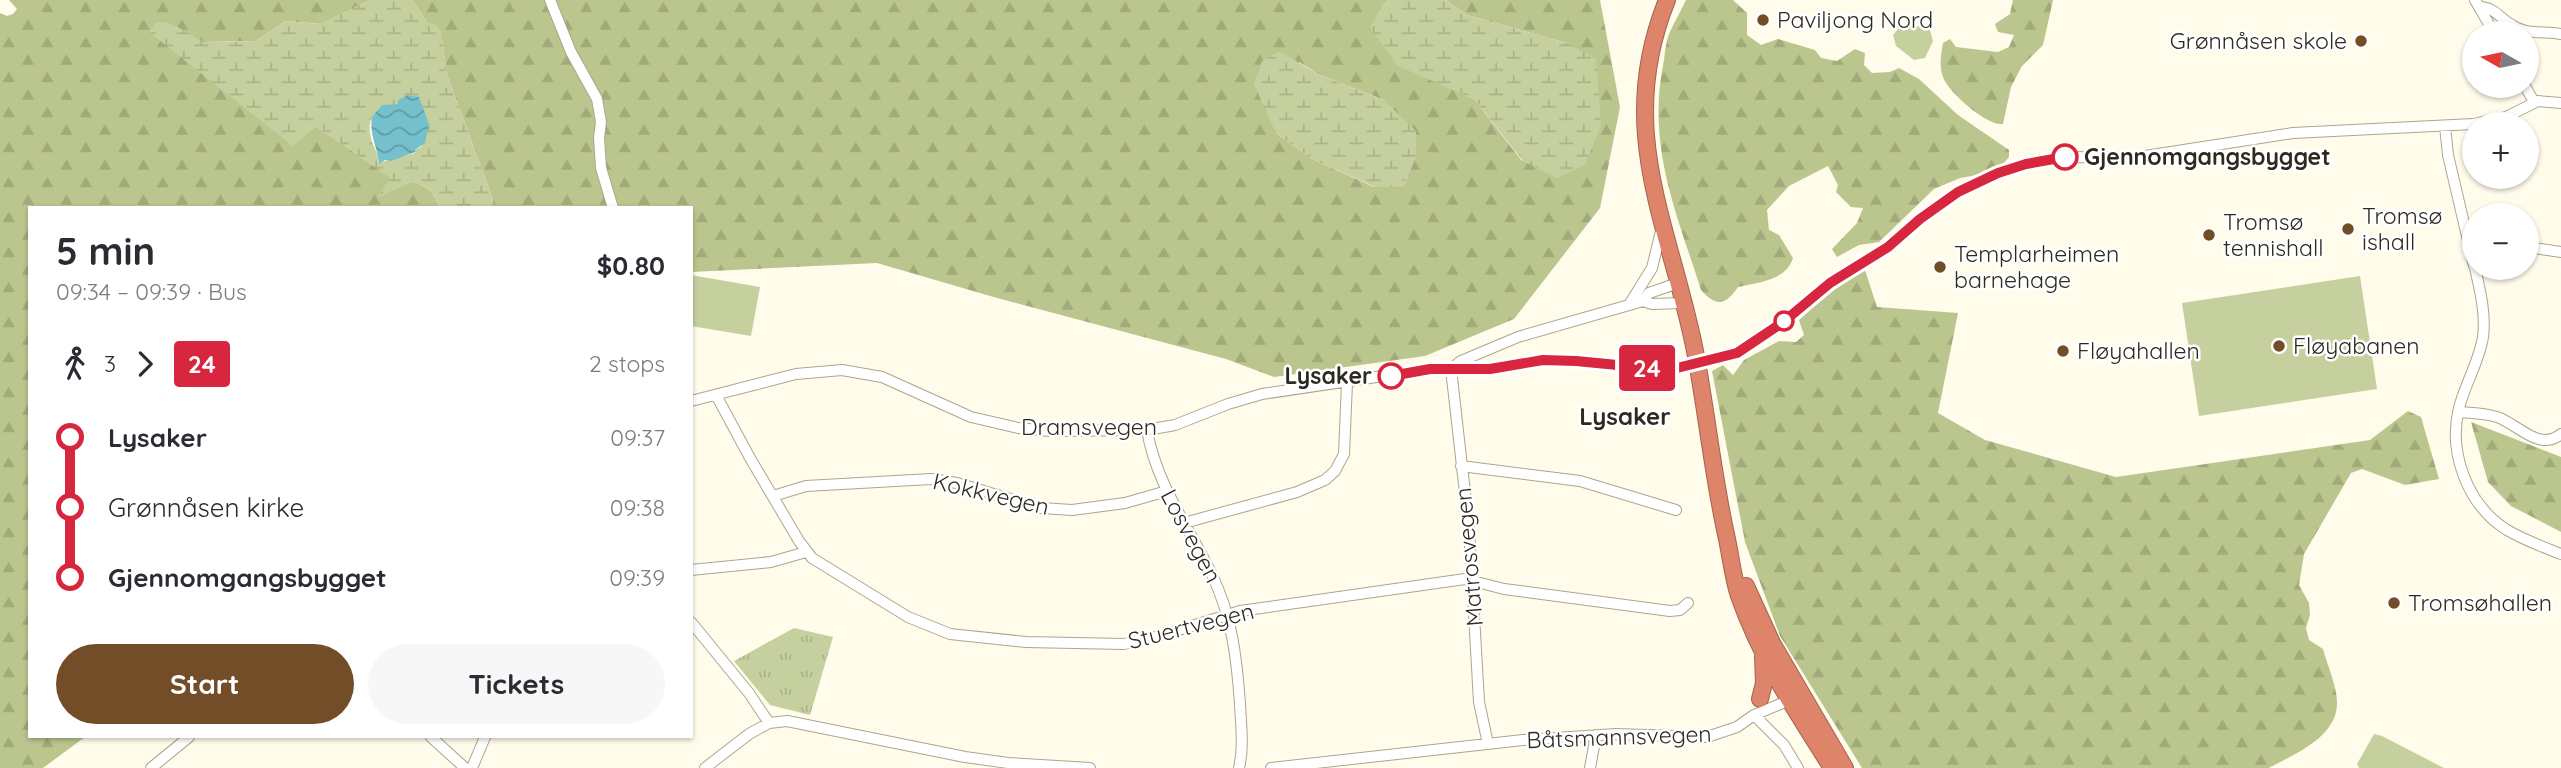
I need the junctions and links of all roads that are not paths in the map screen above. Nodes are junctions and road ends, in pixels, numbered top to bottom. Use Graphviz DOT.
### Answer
graph roads {
  1 [pos="550,0"];
  2 [pos="1667,0"];
  3 [pos="2477,4"];
  4 [pos="2487,21"];
  5 [pos="2561,34"];
  6 [pos="2531,98"];
  7 [pos="2534,103"];
  8 [pos="2561,103"];
  9 [pos="2445,126"];
  10 [pos="612,206"];
  11 [pos="2462,207"];
  12 [pos="1662,224"];
  13 [pos="2539,249"];
  14 [pos="2561,252"];
  15 [pos="2477,280"];
  16 [pos="1678,283"];
  17 [pos="1643,301"];
  18 [pos="1683,303"];
  19 [pos="1629,305"];
  20 [pos="1451,369"];
  21 [pos="1347,383"];
  22 [pos="716,395"];
  23 [pos="693,401"];
  24 [pos="2458,412"];
  25 [pos="1147,430"];
  26 [pos="2561,434"];
  27 [pos="1461,466"];
  28 [pos="1167,491"];
  29 [pos="773,496"];
  30 [pos="1676,510"];
  31 [pos="1184,523"];
  32 [pos="1728,542"];
  33 [pos="806,552"];
  34 [pos="2561,554"];
  35 [pos="693,570"];
  36 [pos="1472,581"];
  37 [pos="1688,603"];
  38 [pos="1227,615"];
  39 [pos="693,624"];
  40 [pos="1763,655"];
  41 [pos="1789,692"];
  42 [pos="1760,699"];
  43 [pos="1754,715"];
  44 [pos="769,723"];
  45 [pos="1596,735"];
  46 [pos="188,738"];
  47 [pos="431,738"];
  48 [pos="485,738"];
  49 [pos="1488,744"];
  50 [pos="150,768"];
  51 [pos="465,768"];
  52 [pos="472,768"];
  53 [pos="705,768"];
  54 [pos="1090,768"];
  55 [pos="1239,768"];
  56 [pos="1271,768"];
  57 [pos="1590,768"];
  58 [pos="1798,768"];
  59 [pos="1832,768"];
  60 [pos="1845,768"];
  1 -- 10 [label="street"];
  2 -- 12 [label="highway"];
  3 -- 4 [label="street"];
  3 -- 5 [label="street"];
  6 -- 7 [label="street"];
  7 -- 8 [label="street, Dramsvegen"];
  7 -- 9 [label="street, Dramsvegen"];
  9 -- 11 [label="street"];
  9 -- 20 [label="street, Dramsvegen, bridge"];
  12 -- 16 [label="highway"];
  12 -- 19 [label="street"];
  13 -- 14 [label="street"];
  15 -- 24 [label="street"];
  16 -- 17 [label="street, Dramsvegen"];
  16 -- 18 [label="highway"];
  17 -- 18 [label="street, Dramsvegen"];
  17 -- 19 [label="street, Dramsvegen"];
  18 -- 32 [label="highway"];
  19 -- 20 [label="street, Dramsvegen"];
  20 -- 21 [label="street, Dramsvegen"];
  20 -- 27 [label="street, Matrosvegen"];
  21 -- 25 [label="street, Dramsvegen"];
  21 -- 31 [label="street"];
  22 -- 23 [label="street, Dramsvegen"];
  22 -- 25 [label="street, Dramsvegen"];
  22 -- 29 [label="street, Stuertvegen"];
  24 -- 26 [label="street"];
  24 -- 34 [label="street"];
  25 -- 28 [label="street, Losvegen"];
  27 -- 30 [label="street"];
  27 -- 36 [label="street, Matrosvegen"];
  28 -- 29 [label="street, Kokkvegen"];
  28 -- 31 [label="street, Losvegen"];
  29 -- 33 [label="street, Stuertvegen"];
  31 -- 38 [label="street, Losvegen"];
  32 -- 40 [label="highway"];
  32 -- 41 [label="highway"];
  33 -- 35 [label="street"];
  33 -- 38 [label="street, Stuertvegen"];
  36 -- 37 [label="street, Stuertvegen"];
  36 -- 38 [label="street, Stuertvegen"];
  36 -- 49 [label="street, Matrosvegen"];
  38 -- 55 [label="street, Losvegen"];
  39 -- 44 [label="street"];
  40 -- 41 [label="highway"];
  40 -- 42 [label="highway"];
  41 -- 42 [label="street"];
  41 -- 43 [label="street, Båtsmannsvegen"];
  41 -- 59 [label="highway"];
  41 -- 60 [label="highway"];
  42 -- 43 [label="street"];
  43 -- 45 [label="street, Båtsmannsvegen"];
  43 -- 58 [label="street"];
  44 -- 53 [label="street"];
  44 -- 54 [label="street"];
  45 -- 49 [label="street, Båtsmannsvegen"];
  45 -- 57 [label="street"];
  46 -- 50 [label="street"];
  47 -- 51 [label="street"];
  48 -- 52 [label="street"];
  49 -- 56 [label="street, Båtsmannsvegen"];
}
